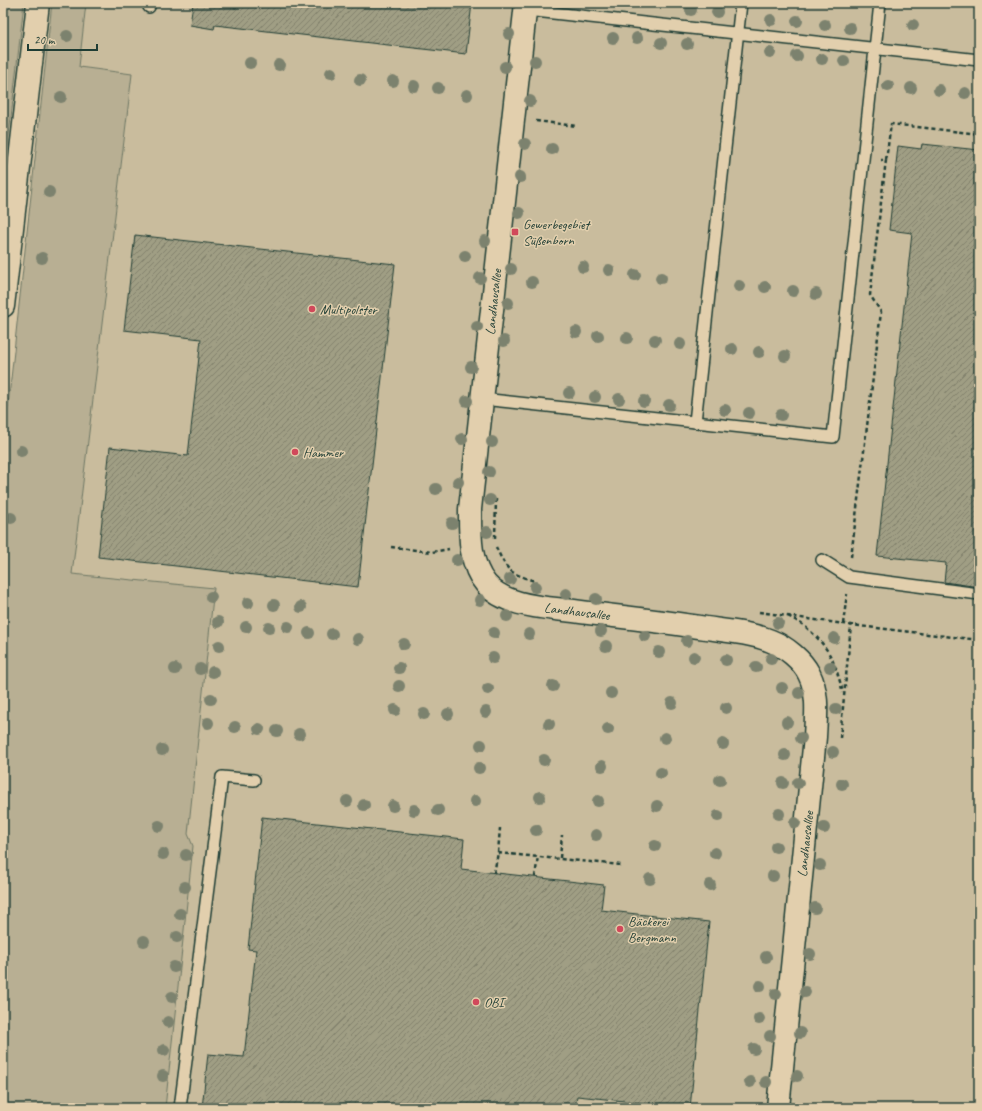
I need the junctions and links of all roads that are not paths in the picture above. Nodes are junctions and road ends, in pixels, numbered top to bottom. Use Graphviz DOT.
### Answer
graph roads {
  1 [pos="38,3"];
  2 [pos="741,3"];
  3 [pos="880,3"];
  4 [pos="526,6"];
  5 [pos="737,34"];
  6 [pos="875,49"];
  7 [pos="979,60"];
  8 [pos="3,306"];
  9 [pos="482,399"];
  10 [pos="695,422"];
  11 [pos="822,560"];
  12 [pos="979,594"];
  13 [pos="254,780"];
  14 [pos="180,1108"];
  15 [pos="778,1108"];
  1 -- 8 [label="street"];
  2 -- 5 [label="lane"];
  3 -- 6 [label="lane"];
  4 -- 5 [label="lane"];
  4 -- 9 [label="street, Landhausallee"];
  5 -- 6 [label="lane"];
  5 -- 10 [label="lane"];
  6 -- 7 [label="lane"];
  6 -- 10 [label="lane"];
  9 -- 10 [label="lane"];
  9 -- 15 [label="street, Landhausallee"];
  11 -- 12 [label="lane"];
  13 -- 14 [label="lane"];
}
